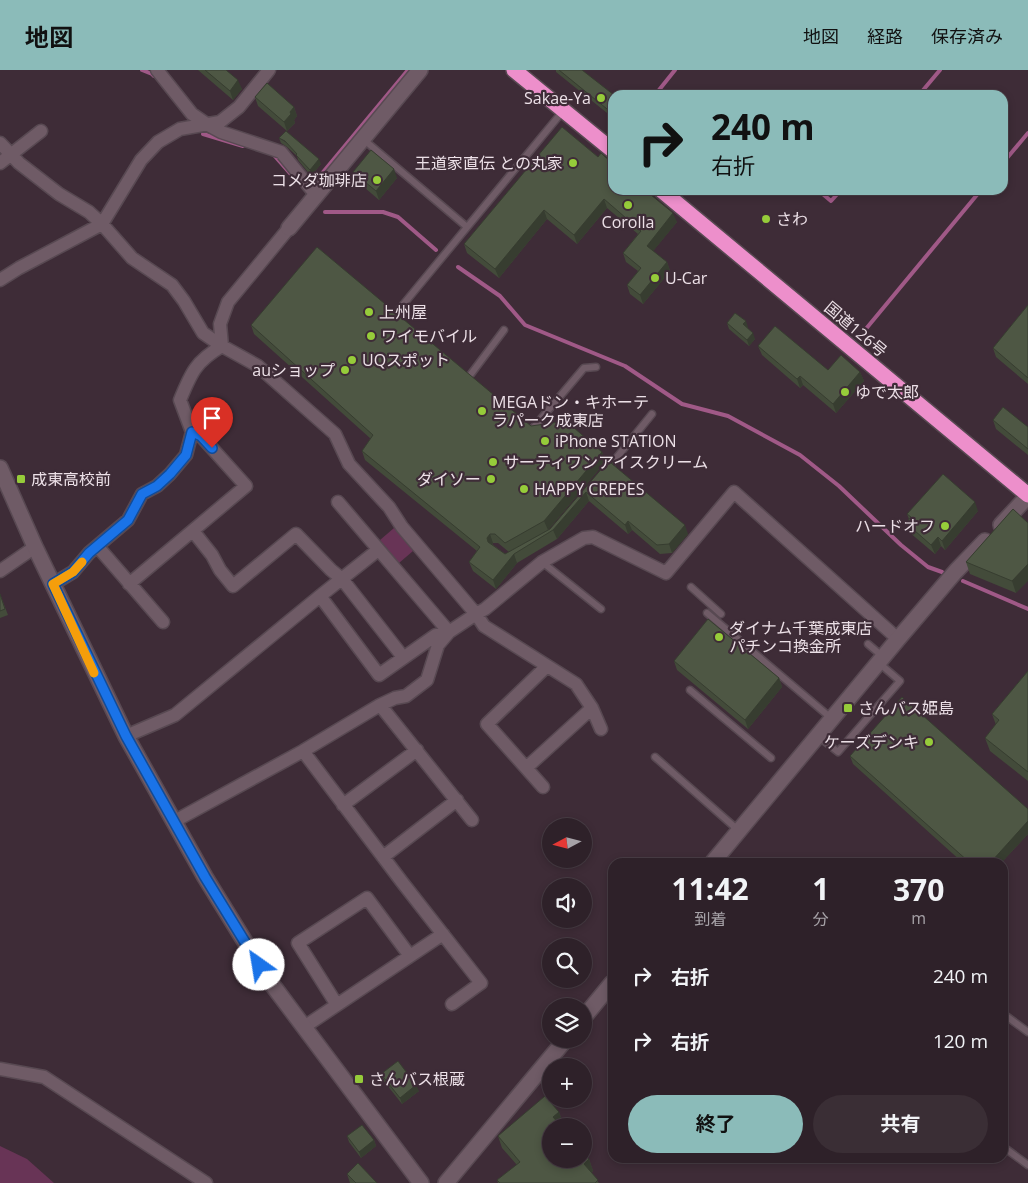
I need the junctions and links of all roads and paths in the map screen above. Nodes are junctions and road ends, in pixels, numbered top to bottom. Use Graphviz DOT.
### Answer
graph roads {
  1 [pos="157,70"];
  2 [pos="269,70"];
  3 [pos="420,70"];
  4 [pos="514,70"];
  5 [pos="564,110"];
  6 [pos="208,126"];
  7 [pos="41,131"];
  8 [pos="363,139"];
  9 [pos="0,142"];
  10 [pos="608,147"];
  11 [pos="11,153"];
  12 [pos="0,163"];
  13 [pos="316,195"];
  14 [pos="667,195"];
  15 [pos="102,224"];
  16 [pos="467,227"];
  17 [pos="289,228"];
  18 [pos="0,280"];
  19 [pos="397,312"];
  20 [pos="504,330"];
  21 [pos="222,346"];
  22 [pos="596,367"];
  23 [pos="470,374"];
  24 [pos="652,414"];
  25 [pos="534,427"];
  26 [pos="192,432"];
  27 [pos="0,468"];
  28 [pos="601,476"];
  29 [pos="1028,496"];
  30 [pos="338,502"];
  31 [pos="193,531"];
  32 [pos="98,546"];
  33 [pos="35,547"];
  34 [pos="378,550"];
  35 [pos="542,562"];
  36 [pos="0,571"];
  37 [pos="342,579"];
  38 [pos="53,584"];
  39 [pos="129,584"];
  40 [pos="691,587"];
  41 [pos="320,596"];
  42 [pos="601,609"];
  43 [pos="707,613"];
  44 [pos="476,614"];
  45 [pos="721,614"];
  46 [pos="163,622"];
  47 [pos="448,632"];
  48 [pos="898,639"];
  49 [pos="868,644"];
  50 [pos="403,657"];
  51 [pos="881,660"];
  52 [pos="547,666"];
  53 [pos="690,690"];
  54 [pos="380,705"];
  55 [pos="592,708"];
  56 [pos="832,719"];
  57 [pos="601,729"];
  58 [pos="126,736"];
  59 [pos="818,736"];
  60 [pos="417,750"];
  61 [pos="304,751"];
  62 [pos="655,757"];
  63 [pos="771,758"];
  64 [pos="526,768"];
  65 [pos="543,787"];
  66 [pos="457,800"];
  67 [pos="344,804"];
  68 [pos="472,820"];
  69 [pos="173,822"];
  70 [pos="739,831"];
  71 [pos="383,857"];
  72 [pos="716,858"];
  73 [pos="443,934"];
  74 [pos="410,956"];
  75 [pos="608,988"];
  76 [pos="452,1004"];
  77 [pos="337,1005"];
  78 [pos="592,1008"];
  79 [pos="1008,1018"];
  80 [pos="304,1027"];
  81 [pos="1028,1032"];
  82 [pos="558,1048"];
  83 [pos="0,1069"];
  84 [pos="1008,1150"];
  85 [pos="1028,1164"];
  86 [pos="206,1183"];
  87 [pos="420,1183"];
  88 [pos="446,1183"];
  1 -- 6 [label="street"];
  2 -- 6 [label="street"];
  3 -- 8 [label="street"];
  4 -- 5 [label="highway"];
  5 -- 10 [label="highway"];
  5 -- 16 [label="lane"];
  6 -- 13 [label="street"];
  6 -- 15 [label="street"];
  7 -- 11 [label="street"];
  8 -- 13 [label="street"];
  8 -- 16 [label="lane"];
  9 -- 11 [label="street"];
  11 -- 12 [label="street"];
  11 -- 15 [label="street"];
  13 -- 17 [label="street"];
  14 -- 29 [label="highway, 国道126号"];
  15 -- 18 [label="street"];
  15 -- 21 [label="street"];
  16 -- 19 [label="lane"];
  17 -- 21 [label="street"];
  20 -- 23 [label="lane"];
  21 -- 26 [label="street"];
  21 -- 44 [label="street"];
  22 -- 25 [label="lane"];
  24 -- 28 [label="lane"];
  26 -- 31 [label="street"];
  26 -- 32 [label="street"];
  27 -- 33 [label="street"];
  29 -- 48 [label="street"];
  30 -- 34 [label="street"];
  31 -- 37 [label="street"];
  31 -- 39 [label="street"];
  32 -- 38 [label="street"];
  32 -- 39 [label="street"];
  33 -- 36 [label="street"];
  33 -- 38 [label="street"];
  34 -- 37 [label="street"];
  34 -- 47 [label="street"];
  35 -- 42 [label="lane"];
  35 -- 44 [label="street"];
  35 -- 48 [label="street"];
  37 -- 41 [label="street"];
  37 -- 50 [label="street"];
  38 -- 58 [label="street"];
  39 -- 46 [label="street"];
  40 -- 45 [label="lane"];
  41 -- 50 [label="street"];
  41 -- 58 [label="street"];
  43 -- 56 [label="lane"];
  44 -- 47 [label="street"];
  44 -- 52 [label="street"];
  47 -- 50 [label="street"];
  47 -- 54 [label="street"];
  48 -- 51 [label="street"];
  49 -- 51 [label="lane"];
  51 -- 56 [label="street"];
  51 -- 59 [label="lane"];
  52 -- 55 [label="street"];
  52 -- 64 [label="street"];
  53 -- 63 [label="lane"];
  54 -- 60 [label="street"];
  54 -- 61 [label="street"];
  55 -- 57 [label="street"];
  55 -- 64 [label="street"];
  56 -- 59 [label="street"];
  58 -- 69 [label="street"];
  59 -- 70 [label="street"];
  60 -- 66 [label="street"];
  60 -- 67 [label="street"];
  61 -- 67 [label="street"];
  61 -- 69 [label="street"];
  62 -- 70 [label="lane"];
  64 -- 65 [label="street"];
  66 -- 68 [label="street"];
  66 -- 71 [label="street"];
  67 -- 71 [label="street"];
  69 -- 80 [label="street"];
  70 -- 72 [label="street"];
  71 -- 73 [label="street"];
  73 -- 74 [label="street"];
  73 -- 76 [label="street"];
  74 -- 77 [label="street"];
  74 -- 77 [label="street"];
  75 -- 78 [label="street"];
  77 -- 80 [label="street"];
  79 -- 81 [label="lane"];
  80 -- 87 [label="street"];
  82 -- 88 [label="street"];
  83 -- 86 [label="street"];
  84 -- 85 [label="lane"];
}
